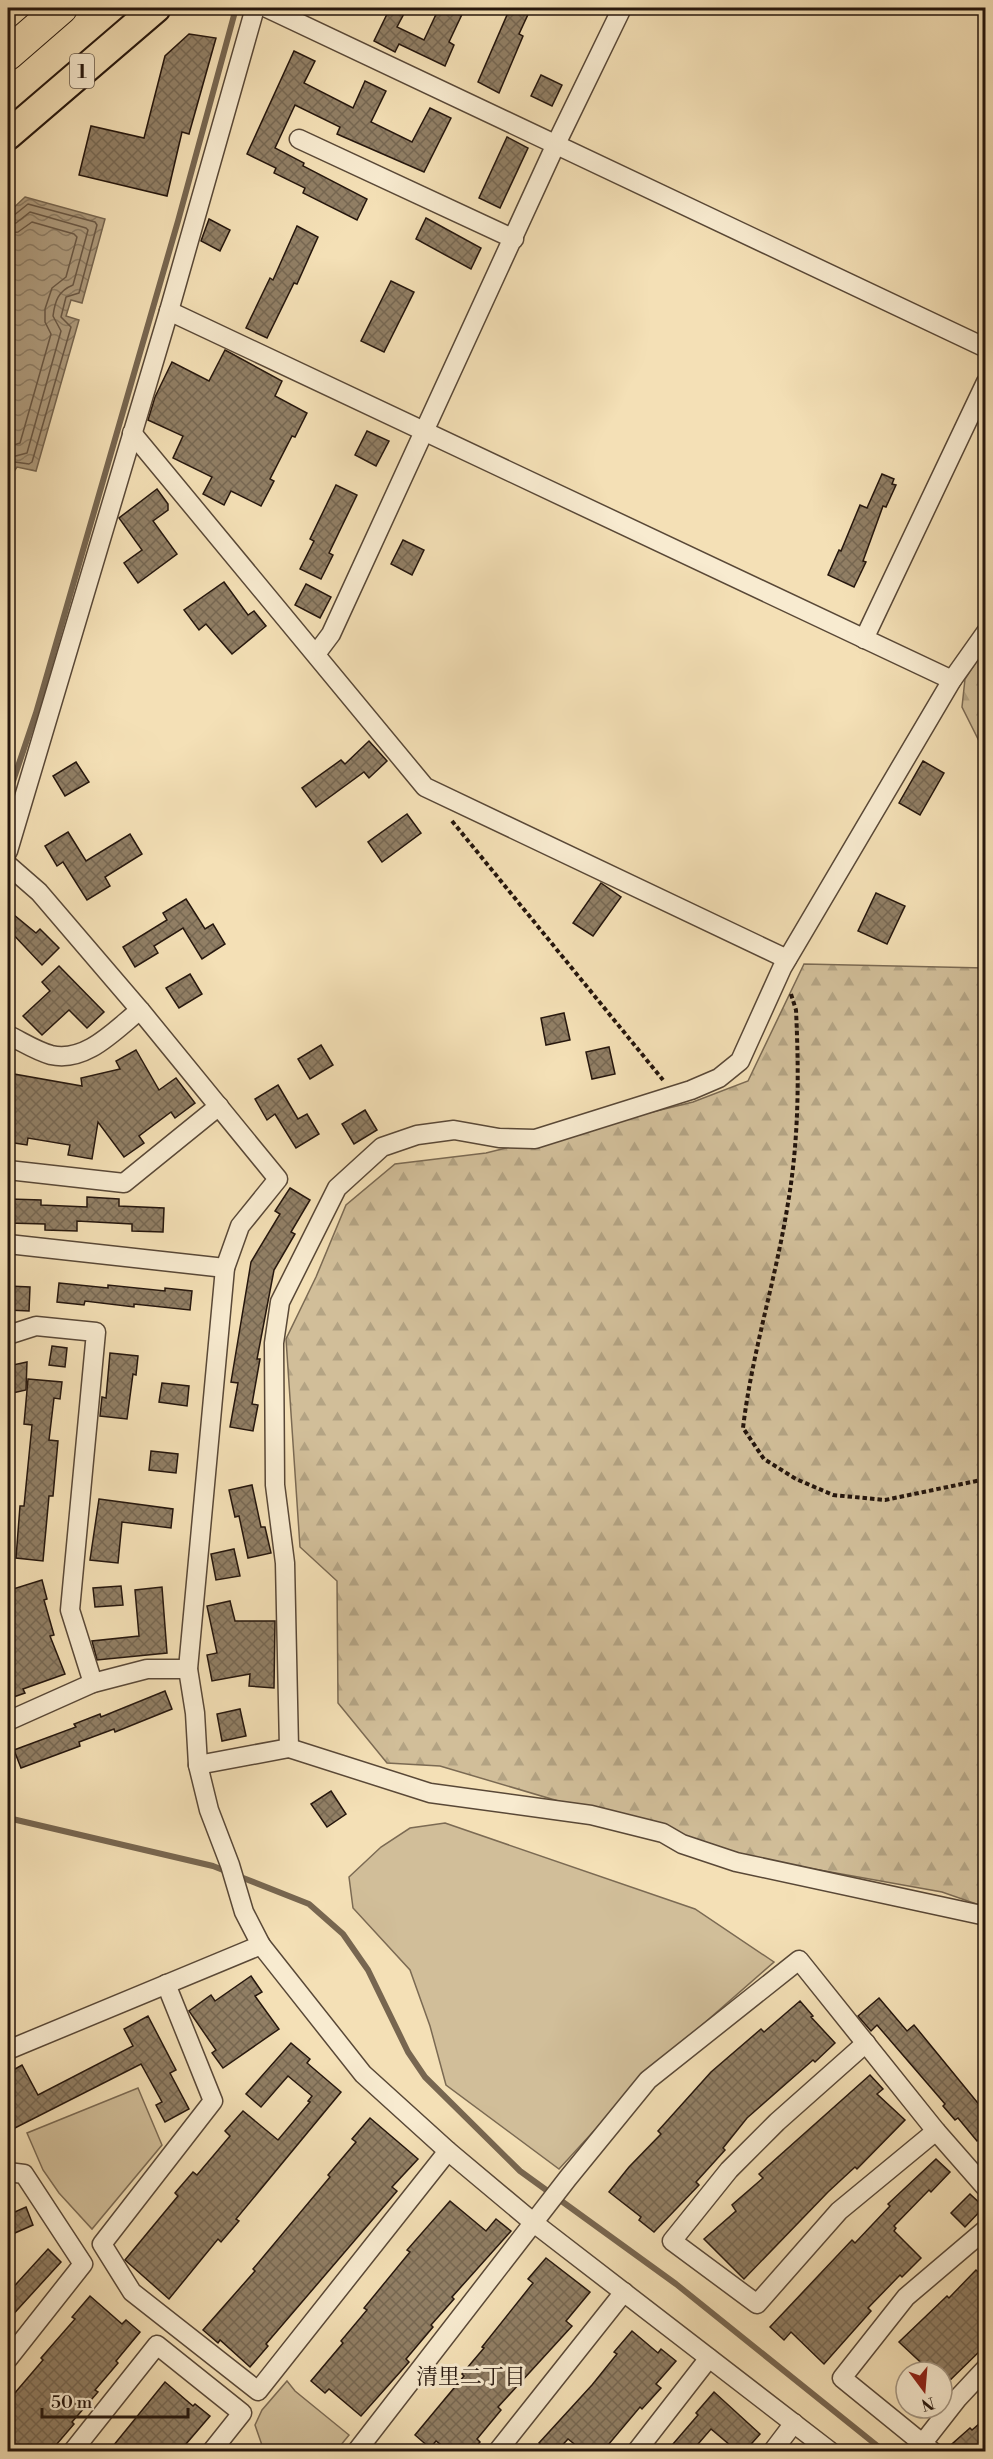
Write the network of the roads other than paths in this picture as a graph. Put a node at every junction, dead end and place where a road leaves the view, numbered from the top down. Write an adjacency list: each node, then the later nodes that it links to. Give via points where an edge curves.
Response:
1 (61, 8): 6 (highway)
2 (156, 8): 7 (highway, 1)
3 (255, 8): 11 (street)
4 (267, 8): 9 (street)
5 (622, 8): 9 (street)
6 (8, 54)
7 (8, 135)
8 (299, 139): 10 (street)
9 (556, 144): 10 (street); 12 (street)
10 (513, 238): 14 (street)
11 (169, 311): 14 (street); 15 (street)
12 (986, 348)
13 (986, 382): 17 (street)
14 (425, 432): 17 (street); 18 (street, via 331,634)
15 (132, 434): 18 (street); 20 (street)
16 (986, 632): 19 (street)
17 (864, 639): 19 (street)
18 (316, 654): 22 (street, via 424,788)
19 (952, 680): 22 (street)
20 (8, 851)
21 (8, 866): 23 (street, via 39,892)
22 (784, 964): 33 (street, via 740,1061 719,1078 535,1140 454,1130 417,1135 382,1147 337,1188 280,1302 274,1343 275,1485 285,1563)
23 (140, 1010): 24 (street, via 93,1047 68,1058 48,1054); 25 (street)
24 (8, 1035)
25 (219, 1106): 26 (street, via 124,1183); 28 (street, via 278,1179 240,1226)
26 (8, 1170)
27 (8, 1244): 28 (street)
28 (225, 1268): 30 (street)
29 (8, 1335): 31 (street, via 36,1326 96,1332 70,1610)
30 (188, 1669): 31 (street, via 147,1669); 34 (street)
31 (93, 1683): 32 (street)
32 (8, 1721)
33 (289, 1748): 34 (street); 35 (street, via 430,1793 591,1815 663,1833 682,1844 736,1862)
34 (198, 1765): 36 (street, via 243,1912)
35 (986, 1916)
36 (261, 1945): 37 (street); 41 (street, via 363,2074)
37 (166, 1984): 39 (street); 41 (street, via 213,2101 102,2244 132,2292 258,2391)
38 (866, 2043): 40 (street); 40 (street, via 729,2170 672,2241 757,2304 839,2211); 44 (street, via 799,1959 648,2080)
39 (8, 2050)
40 (936, 2131): 43 (street)
41 (448, 2151): 44 (street)
42 (8, 2172): 47 (street, via 24,2174 83,2264)
43 (986, 2188)
44 (534, 2223): 46 (street); 54 (street)
45 (986, 2229): 51 (street, via 906,2297 842,2378)
46 (624, 2292): 48 (street); 55 (street)
47 (8, 2358)
48 (709, 2358): 50 (street); 56 (street)
49 (986, 2368): 51 (street, via 958,2398)
50 (794, 2423): 57 (street); 58 (street)
51 (927, 2448)
52 (72, 2451): 53 (street, via 157,2345 242,2413)
53 (211, 2451)
54 (356, 2451)
55 (497, 2451)
56 (636, 2451)
57 (772, 2451)
58 (831, 2451)

